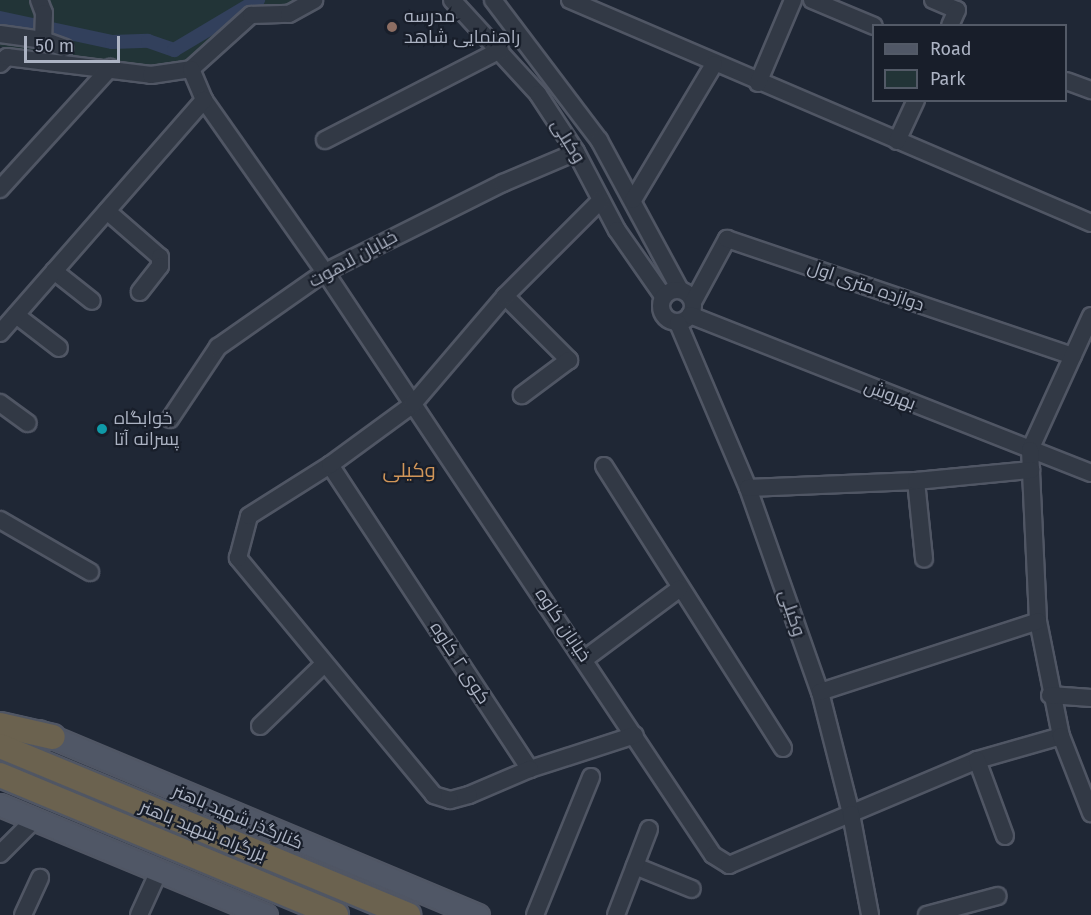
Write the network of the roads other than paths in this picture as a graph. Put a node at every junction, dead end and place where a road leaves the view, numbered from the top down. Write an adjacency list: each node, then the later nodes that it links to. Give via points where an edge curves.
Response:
1 (39, 0): 12 (street, via 44,13)
2 (314, 0): 18 (street, via 290,14 251,15)
3 (452, 0): 14 (street, وکیلی)
4 (493, 0): 28 (street, وکیلی, via 599,140)
5 (570, 0): 16 (street)
6 (793, 0): 20 (street)
7 (812, 0): 10 (street)
8 (933, 0): 9 (street, via 957,10)
9 (951, 24)
10 (872, 26)
11 (0, 34): 12 (street)
12 (43, 40): 13 (street)
13 (65, 48)
14 (500, 50): 24 (street); 26 (street, وکیلی, via 538,94)
15 (0, 64): 17 (street, via 7,57)
16 (714, 64): 20 (street); 28 (street)
17 (110, 68): 18 (street, via 151,75); 27 (street)
18 (191, 69): 22 (street, خیابان کاوه)
19 (1067, 82): 21 (street)
20 (758, 83): 25 (street)
21 (1091, 90)
22 (204, 100): 30 (street); 33 (street, خیابان کاوه)
23 (915, 102): 25 (street)
24 (325, 140)
25 (897, 141): 31 (street)
26 (576, 152): 29 (street, وکیلی); 33 (street, خیابان لاهوت, via 503,183)
27 (0, 189)
28 (633, 200): 34 (street, وکیلی)
29 (600, 201): 36 (street); 37 (street, وکیلی)
30 (107, 211): 32 (street); 35 (street, via 160,257 160,267)
31 (1091, 223)
32 (54, 271): 38 (street); 40 (street)
33 (325, 272): 47 (street, خیابان کاوه); 48 (street, خیابان لاهوت, via 218,347)
34 (680, 290): 37 (street); 39 (street, وکیلی)
35 (140, 292)
36 (505, 296): 45 (street, via 569,360); 47 (street)
37 (663, 296): 39 (street, وکیلی, via 662,314)
38 (92, 301)
39 (687, 313): 44 (street, دوازده متری اول, via 727,238); 50 (street, بهروش); 56 (street, وکیلی)
40 (16, 315): 42 (street); 43 (street)
41 (1091, 316): 44 (street)
42 (0, 333)
43 (59, 348)
44 (1073, 356): 50 (street)
45 (522, 395)
46 (0, 403): 49 (street)
47 (412, 405): 51 (street); 62 (street, خیابان کاوه)
48 (170, 419)
49 (28, 423)
50 (1030, 450): 53 (street); 54 (street, بهروش)
51 (330, 465): 63 (street, via 249,516 238,558); 76 (street, کوی ۲ کاوه)
52 (604, 466): 60 (street)
53 (1031, 470): 55 (street); 61 (street)
54 (1091, 473)
55 (916, 481): 56 (street); 58 (street)
56 (748, 488): 64 (street, وکیلی)
57 (0, 520): 59 (street)
58 (924, 560)
59 (90, 572)
60 (679, 589): 62 (street); 74 (street)
61 (1038, 621): 64 (street); 65 (street)
62 (586, 658): 70 (street, خیابان کاوه)
63 (323, 665): 69 (street); 76 (street, via 434,795 450,800)
64 (820, 692): 81 (street, وکیلی)
65 (1050, 695): 66 (street); 71 (street)
66 (1091, 698)
67 (0, 716): 72 (main road, کنارگذر شهید باهنر)
68 (0, 725): 72 (highway)
69 (260, 726)
70 (635, 735): 76 (street); 81 (street, خیابان کاوه, via 713,855 729,865)
71 (1061, 736): 75 (street); 80 (street)
72 (53, 737): 96 (main road, کنارگذر شهید باهنر)
73 (0, 746): 95 (highway, بزرگراه شهید باهنر)
74 (783, 748)
75 (977, 760): 81 (street); 84 (street)
76 (530, 770)
77 (0, 775): 94 (highway, بزرگراه شهید باهنر)
78 (591, 777): 97 (street)
79 (0, 805): 82 (main road)
80 (1091, 813)
81 (851, 814): 99 (street, وکیلی)
82 (35, 819): 85 (street); 87 (main road)
83 (649, 829): 86 (street)
84 (1005, 836)
85 (0, 852)
86 (635, 866): 89 (street); 98 (street)
87 (159, 872): 92 (street); 93 (main road)
88 (40, 878): 91 (street)
89 (692, 889)
90 (998, 896): 100 (street)
91 (23, 915)
92 (139, 915)
93 (266, 915)
94 (336, 915)
95 (408, 915)
96 (477, 915)
97 (535, 915)
98 (616, 915)
99 (870, 915)
100 (927, 915)

